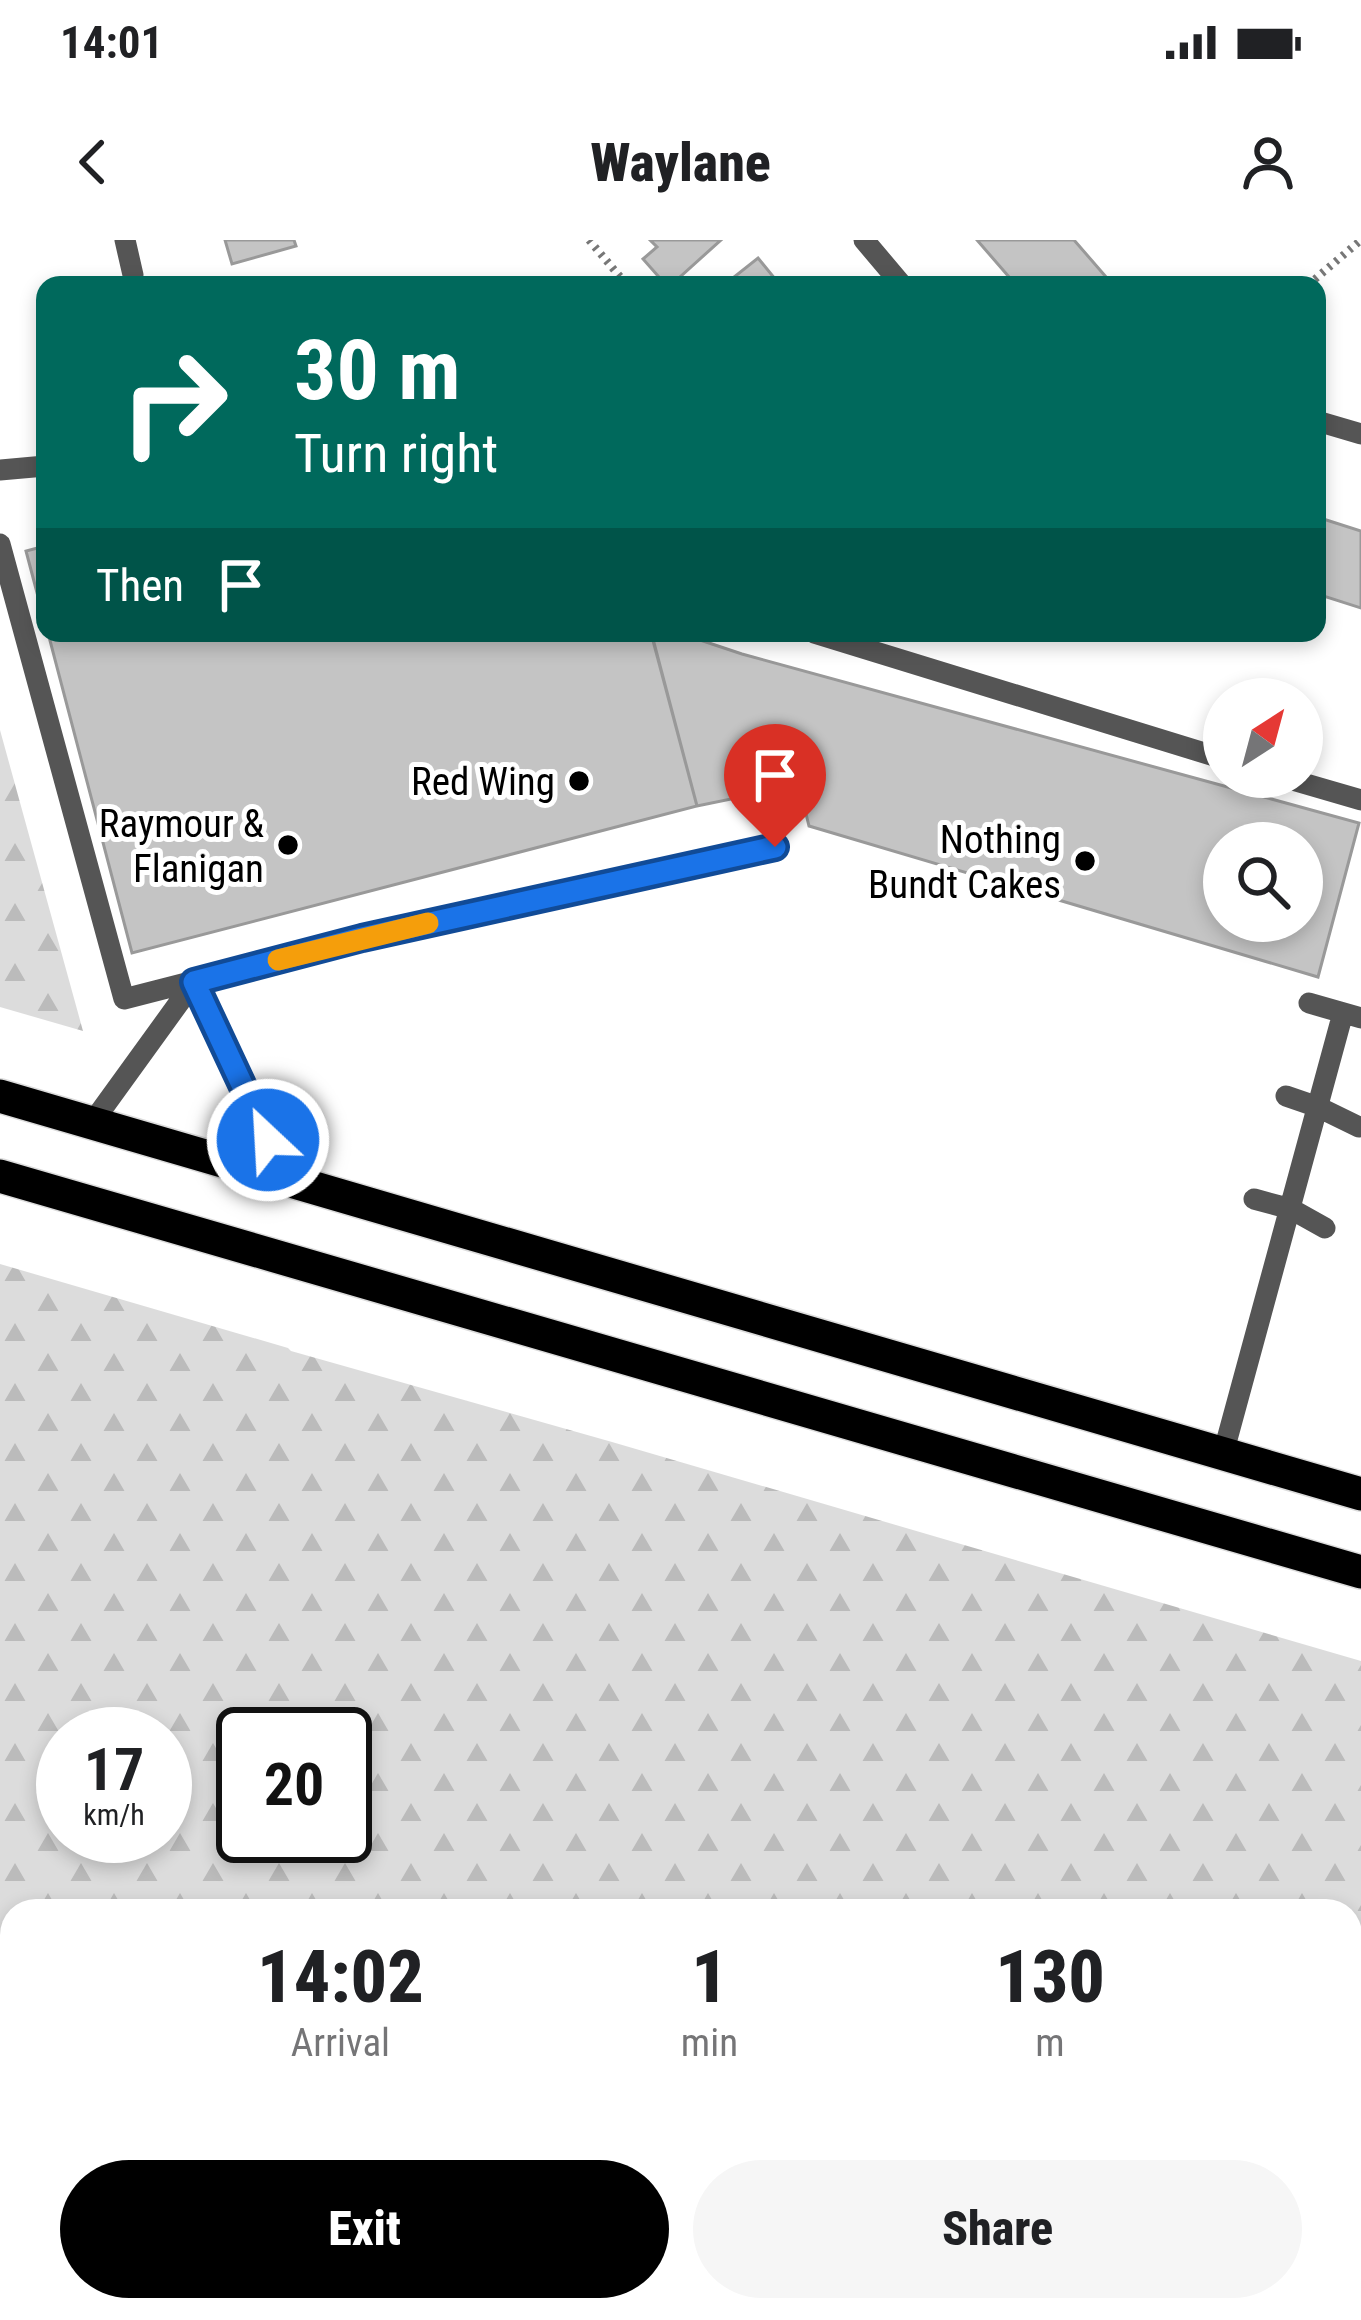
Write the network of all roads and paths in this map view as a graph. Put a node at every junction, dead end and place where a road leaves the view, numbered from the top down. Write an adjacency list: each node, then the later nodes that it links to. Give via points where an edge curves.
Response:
1 (125, 240): 5 (lane)
2 (590, 240): 6 (path)
3 (863, 240): 7 (lane)
4 (1361, 240): 8 (path)
5 (133, 275)
6 (620, 276)
7 (894, 276)
8 (1319, 276)
9 (1326, 424): 10 (lane)
10 (1361, 434)
11 (36, 467): 12 (lane)
12 (0, 470)
13 (0, 544): 19 (lane, via 124,999)
14 (843, 642): 15 (lane)
15 (1203, 753)
16 (1323, 789): 17 (lane)
17 (1361, 800)
18 (775, 847): 19 (lane)
19 (194, 982): 25 (lane); 28 (lane)
20 (1309, 1004): 21 (lane)
21 (1352, 1016): 24 (lane)
22 (0, 1096): 25 (highway)
23 (1286, 1096): 24 (lane)
24 (1318, 1107): 26 (lane); 30 (lane)
25 (92, 1123): 28 (highway)
26 (1359, 1127)
27 (0, 1176): 34 (highway)
28 (286, 1179): 32 (highway)
29 (1254, 1199): 30 (lane)
30 (1291, 1210): 31 (lane); 32 (lane)
31 (1325, 1228)
32 (1223, 1454): 33 (highway)
33 (1361, 1494)
34 (1361, 1572)

